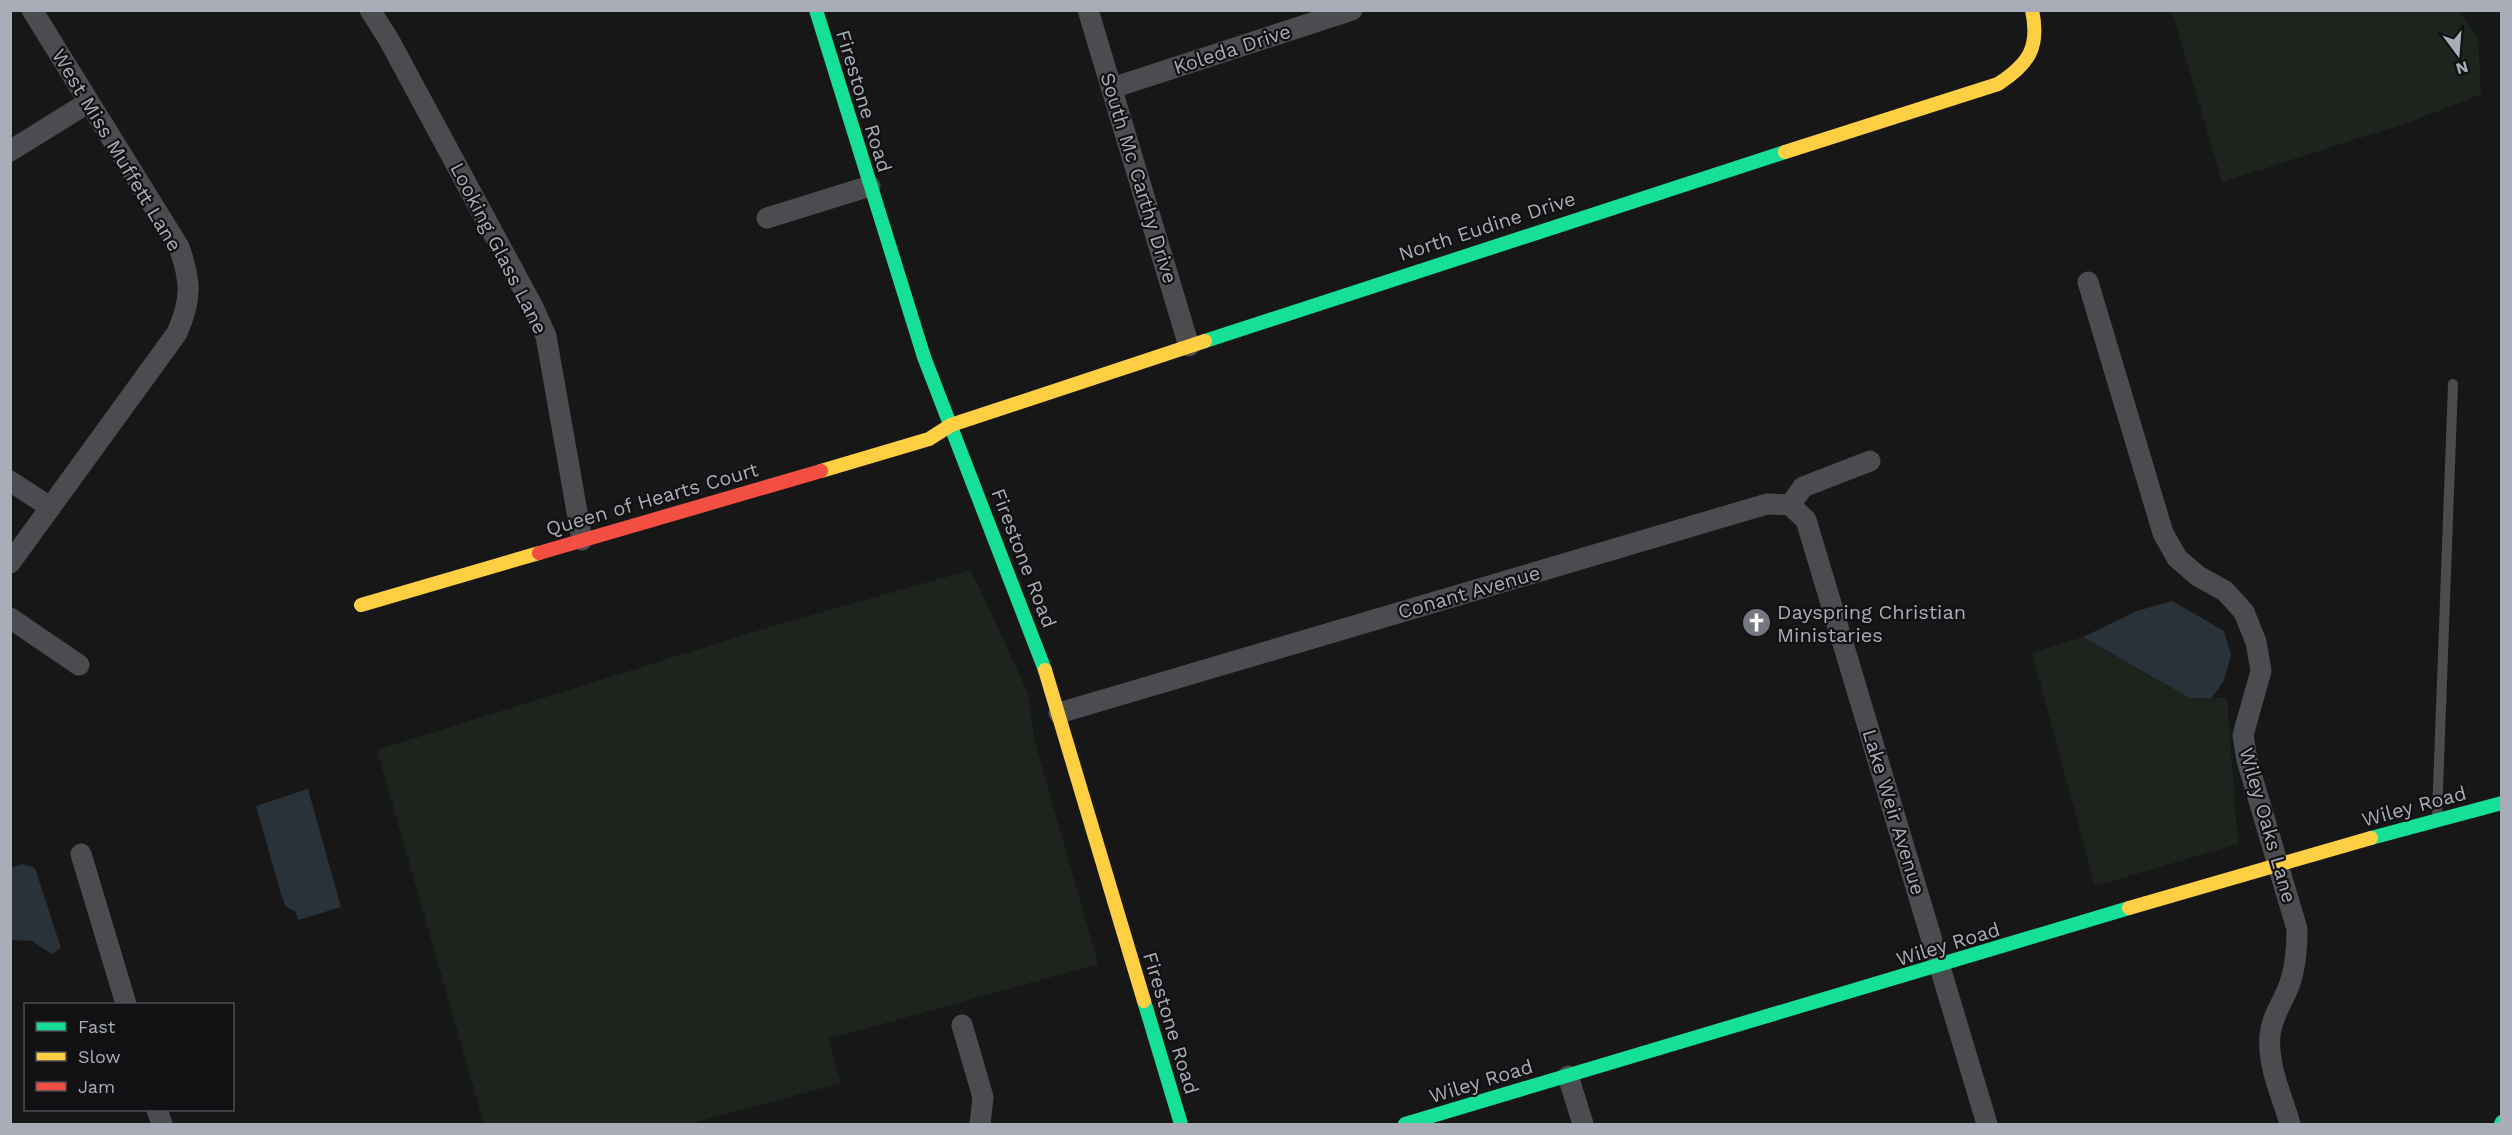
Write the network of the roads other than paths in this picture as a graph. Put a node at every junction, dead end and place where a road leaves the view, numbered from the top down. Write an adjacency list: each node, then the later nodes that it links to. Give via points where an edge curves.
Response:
1 (32, 10): 8 (street, West Miss Muffett Lane)
2 (370, 10): 20 (street, Looking Glass Lane, via 546,336)
3 (816, 10): 10 (street, Firestone Road)
4 (1088, 10): 7 (street, South Mc Carthy Drive)
5 (1352, 10): 7 (street, Koleda Drive)
6 (2032, 10): 13 (street, North Eudine Drive, via 2036,39 2030,57 2017,72 1998,84)
7 (1112, 88): 13 (street, South Mc Carthy Drive)
8 (89, 102): 9 (street); 19 (street, West Miss Muffett Lane, via 179,247 190,293 177,333)
9 (10, 151)
10 (870, 186): 11 (street); 15 (street, Firestone Road, via 924,357)
11 (767, 218)
12 (2088, 282): 29 (street, Wiley Oaks Lane, via 2163,533 2177,558 2224,591 2244,612 2256,642 2261,671 2243,735)
13 (1189, 346): 15 (street, North Eudine Drive)
14 (2453, 384): 27 (lane)
15 (951, 426): 20 (street, Queen of Hearts Court, via 929,439); 25 (street, Firestone Road)
16 (1870, 461): 18 (street, via 1803,487)
17 (10, 481): 19 (street)
18 (1790, 505): 25 (street, Conant Avenue, via 1767,504); 30 (street, Lake Weir Avenue, via 1806,520)
19 (50, 507): 21 (street, West Miss Muffett Lane)
20 (582, 540): 22 (street, Queen of Hearts Court)
21 (10, 562)
22 (361, 605)
23 (10, 618): 24 (street)
24 (79, 665)
25 (1059, 713): 35 (street, Firestone Road)
26 (2502, 803): 27 (street, Wiley Road)
27 (2436, 819): 29 (street, Wiley Road)
28 (81, 854): 31 (street)
29 (2278, 864): 30 (street, Wiley Road); 39 (street, Wiley Oaks Lane, via 2297,929 2298,954 2270,1034 2271,1060)
30 (1941, 966): 33 (street, Wiley Road); 38 (street, Lake Weir Avenue)
31 (125, 1003)
32 (962, 1025): 34 (street, via 983,1096)
33 (1568, 1076): 36 (street, Wiley Road); 37 (street)
34 (980, 1125)
35 (1181, 1125)
36 (1406, 1125)
37 (1583, 1125)
38 (1987, 1125)
39 (2290, 1125)

